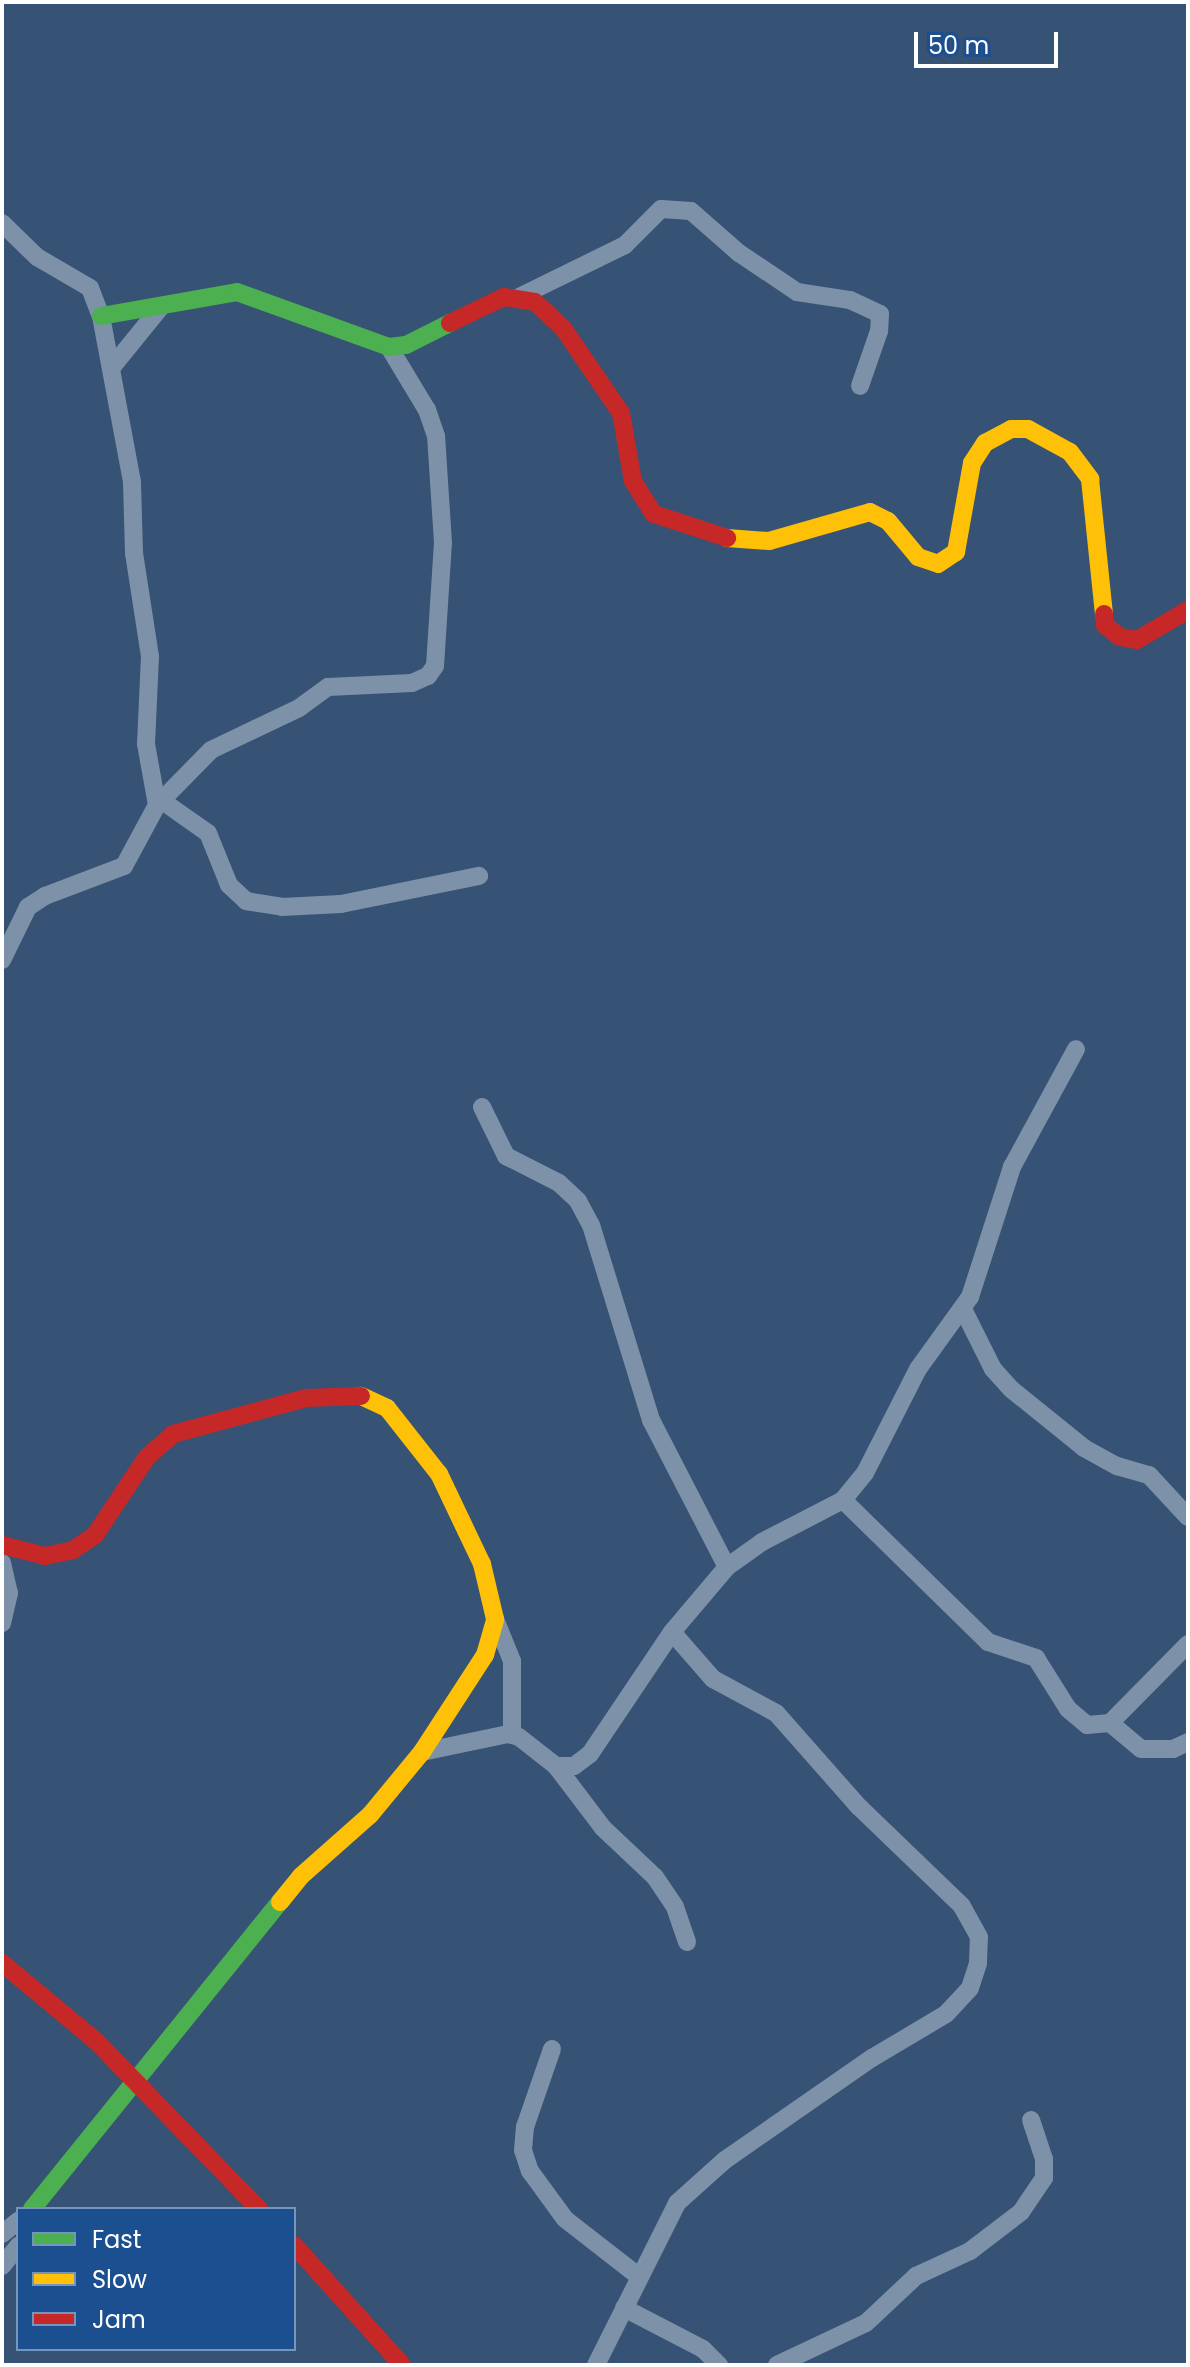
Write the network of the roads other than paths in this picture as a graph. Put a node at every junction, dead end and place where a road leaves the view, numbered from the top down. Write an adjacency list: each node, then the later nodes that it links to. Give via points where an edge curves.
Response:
1 (2, 223): 4 (street, via 37,257 90,288)
2 (519, 297): 5 (street, via 504,297 406,345); 7 (street, via 625,245 661,209 691,211 739,253 797,292 850,300 880,314); 8 (street, via 535,302 557,321 621,413 633,481 654,514 754,543 870,512 888,521 918,557 938,564 956,552 972,463 985,443 1011,429 1028,429 1070,452 1090,479 1105,625 1120,637 1137,640)
3 (160, 308): 4 (street); 5 (street, via 237,292); 6 (street)
4 (101, 316): 6 (street)
5 (389, 347): 9 (street, via 427,410 436,436 443,543 435,666 412,683 328,687 299,708 211,750)
6 (112, 367): 9 (street, via 132,482 134,553 147,621 146,744)
7 (860, 386)
8 (1188, 610)
9 (159, 802): 10 (street, via 208,833 229,885 246,901 282,907 341,904); 11 (street, via 124,866 28,907)
10 (479, 876)
11 (2, 960)
12 (1076, 1049): 14 (street, via 1012,1167)
13 (482, 1107): 19 (street, via 506,1156 559,1183 578,1201 591,1225 651,1420)
14 (963, 1309): 15 (street, via 918,1369 865,1473); 16 (street, via 993,1369 1011,1389 1084,1448 1149,1475)
15 (843, 1500): 19 (street, via 762,1542); 24 (street, via 988,1642 1036,1658 1068,1709 1087,1725)
16 (1188, 1517)
17 (2, 1545): 20 (street, via 45,1556 73,1550 95,1535 147,1457 173,1434 306,1398 366,1396 387,1408 439,1474 482,1564)
18 (2, 1563): 21 (street, via 9,1593)
19 (727, 1567): 22 (street)
20 (495, 1619): 25 (street, via 512,1661); 27 (street, via 485,1655)
21 (2, 1623)
22 (672, 1632): 28 (street, via 590,1754 574,1766); 39 (street, via 713,1679 776,1713 859,1807 962,1906 979,1937 978,1963 970,1988 946,2014 872,2058 725,2160 677,2203)
23 (1188, 1644): 24 (street)
24 (1110, 1723): 26 (street, via 1141,1749 1165,1750)
25 (512, 1735): 27 (street); 28 (street)
26 (1188, 1742)
27 (422, 1752): 32 (street, via 370,1815 301,1876 154,2055)
28 (556, 1766): 29 (street, via 585,1807 655,1877 675,1907)
29 (687, 1942)
30 (2, 1963): 32 (street, via 74,2020)
31 (552, 2049): 39 (street, via 525,2127 523,2150 530,2171 574,2228)
32 (138, 2084): 34 (street); 35 (street)
33 (1031, 2120): 44 (street, via 1044,2159 1044,2178 1021,2212 970,2251 916,2276 866,2323 811,2344)
34 (36, 2207)
35 (257, 2207)
36 (296, 2247): 41 (street)
37 (16, 2248): 38 (street)
38 (2, 2266)
39 (637, 2275): 40 (street)
40 (624, 2308): 42 (street); 43 (street, via 703,2349)
41 (402, 2365)
42 (596, 2365)
43 (719, 2365)
44 (777, 2365)

